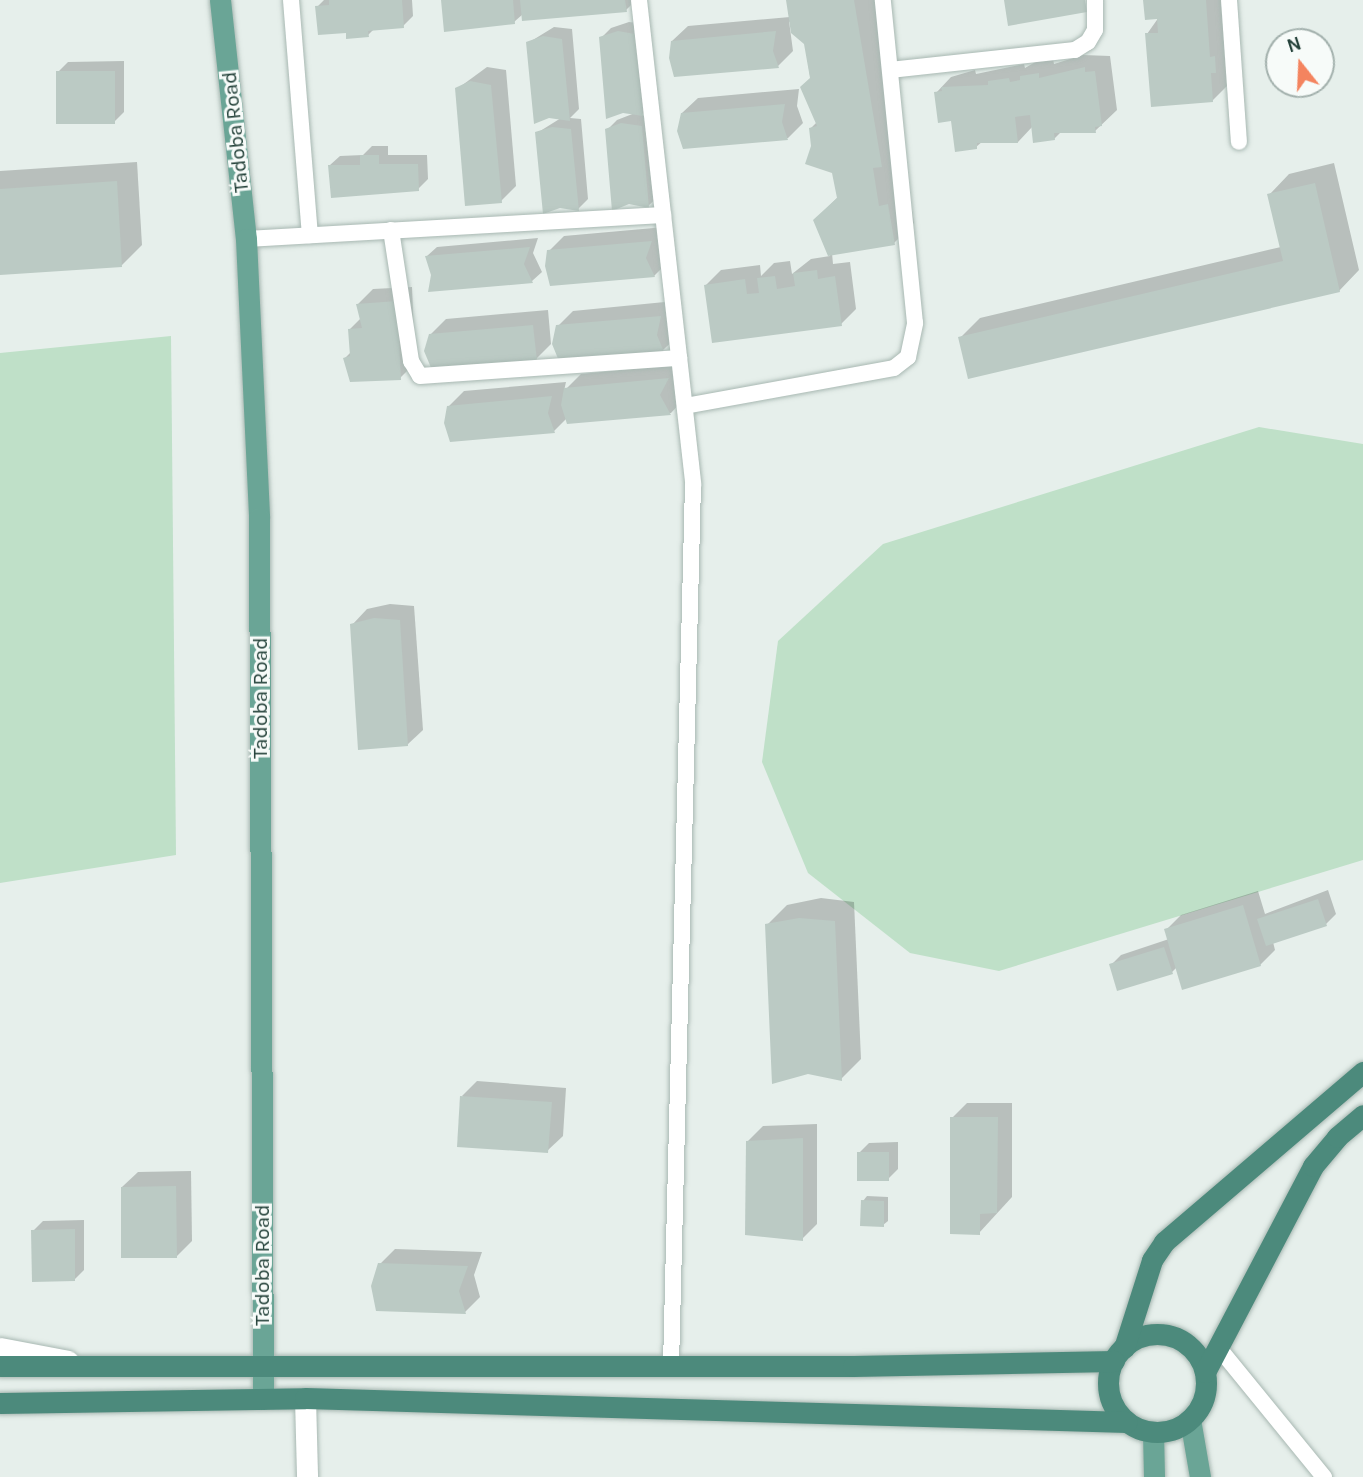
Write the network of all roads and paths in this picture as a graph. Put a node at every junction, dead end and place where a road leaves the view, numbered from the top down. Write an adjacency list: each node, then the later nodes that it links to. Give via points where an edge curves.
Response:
1 (220, 0): 12 (main road, Tadoba Road)
2 (291, 0): 11 (lane)
3 (639, 0): 9 (lane)
4 (883, 0): 7 (lane)
5 (1095, 0): 7 (lane, via 1095,30 1088,42 1075,50)
6 (1229, 0): 8 (lane)
7 (890, 69): 14 (lane, via 915,323 908,356 894,368)
8 (1239, 142)
9 (663, 215): 10 (lane); 13 (lane)
10 (391, 230): 11 (lane); 13 (lane, via 411,361 421,376)
11 (310, 235): 12 (lane)
12 (246, 239): 20 (main road, Tadoba Road, via 259,518)
13 (679, 358): 14 (lane)
14 (685, 406): 21 (lane, via 693,484)
15 (1363, 1072): 19 (highway, via 1164,1242 1152,1260)
16 (1363, 1115): 17 (highway, via 1313,1166)
17 (1218, 1347): 24 (highway); 34 (lane)
18 (0, 1348): 23 (street)
19 (1119, 1354): 21 (highway); 24 (highway, via 1148,1335 1165,1334 1194,1350); 29 (highway, via 1108,1380 1110,1396)
20 (262, 1364): 21 (highway); 23 (highway); 26 (main road, Tadoba Road)
21 (671, 1365)
22 (0, 1366): 23 (highway)
23 (98, 1366)
24 (1205, 1372): 28 (highway, via 1205,1396)
25 (305, 1398): 26 (highway); 29 (highway); 31 (street)
26 (264, 1399): 27 (highway)
27 (0, 1403)
28 (1190, 1419): 30 (highway, via 1172,1430); 33 (main road)
29 (1127, 1422): 30 (highway)
30 (1153, 1432): 32 (main road)
31 (307, 1477)
32 (1154, 1477)
33 (1200, 1477)
34 (1324, 1477)

